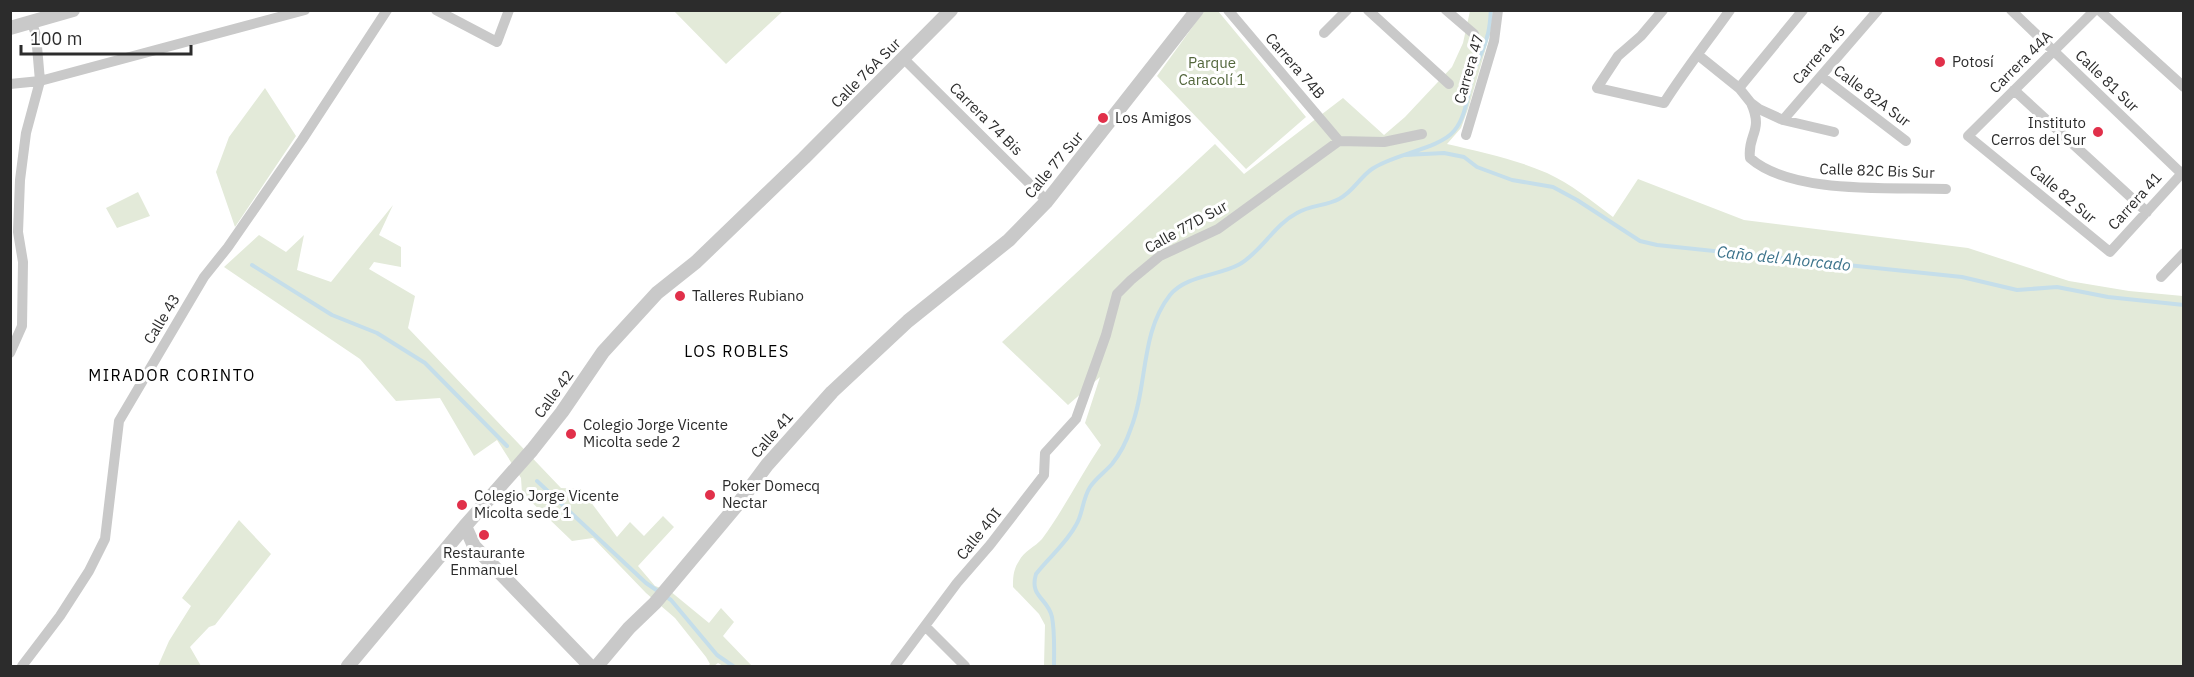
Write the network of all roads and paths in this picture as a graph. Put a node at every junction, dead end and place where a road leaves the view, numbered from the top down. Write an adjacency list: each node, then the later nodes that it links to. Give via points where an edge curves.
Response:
1 (73, 10): 19 (street)
2 (305, 10): 27 (street)
3 (387, 10): 54 (street, Calle 43, via 302,140 204,277 119,421 105,539 60,616)
4 (436, 10): 5 (street, via 497,42)
5 (509, 10)
6 (951, 10): 25 (street, Calle 76A Sur)
7 (1197, 10): 44 (street, Calle 77 Sur)
8 (1228, 10): 39 (street, Carrera 74B)
9 (1347, 10): 21 (street)
10 (1368, 10): 29 (street)
11 (1446, 10): 22 (street)
12 (1498, 10): 37 (street, Carrera 47, via 1494,41)
13 (1730, 10): 24 (street)
14 (1803, 10): 31 (street)
15 (1878, 10): 26 (street, Carrera 45)
16 (2011, 10): 23 (street, Calle 81 Sur)
17 (2093, 11): 23 (street, Carrera 44A); 30 (street)
18 (1658, 13): 24 (street, via 1641,36 1618,56 1598,88 1664,103 1685,68)
19 (32, 23): 20 (street); 27 (street)
20 (10, 28)
21 (1324, 33)
22 (1474, 34)
23 (2054, 51): 32 (street, Carrera 44A); 42 (street, Calle 81 Sur)
24 (1698, 55): 31 (street)
25 (903, 58): 41 (street, Calle 76A Sur); 44 (street, Carrera 74 Bis)
26 (1821, 76): 34 (street, Carrera 45); 40 (street, Calle 82A Sur)
27 (40, 81): 28 (street); 50 (street, via 26,133 20,180 22,326)
28 (10, 84)
29 (1449, 84)
30 (2184, 87)
31 (1739, 88): 33 (street)
32 (2014, 90): 38 (street, Carrera 44A); 45 (street)
33 (1751, 103): 34 (street); 43 (street, Calle 82C Bis Sur, via 1757,122 1750,158 1758,165 1823,186)
34 (1783, 120): 35 (street)
35 (1834, 132)
36 (1422, 134): 39 (street, via 1384,142)
37 (1466, 135)
38 (1968, 136): 46 (street, Calle 82 Sur)
39 (1339, 141): 51 (street, Calle 77D Sur, via 1218,229 1160,256 1117,294)
40 (1906, 141)
41 (804, 158): 52 (street, Calle 42, via 657,294 603,352 532,450)
42 (2182, 172): 45 (street, Carrera 41)
43 (1946, 189)
44 (1047, 201): 49 (street, Calle 77 Sur, via 1009,240)
45 (2146, 212): 46 (street, Carrera 41)
46 (2110, 252)
47 (2184, 253): 48 (street)
48 (2161, 277)
49 (942, 296): 57 (street, Calle 41, via 908,321 832,392 655,603)
50 (10, 353)
51 (1076, 419): 53 (street, Calle 40I, via 1045,453 1044,475)
52 (465, 526): 55 (street, Calle 42); 56 (street, via 474,546)
53 (926, 627): 58 (street, Calle 40I); 59 (street)
54 (22, 666)
55 (348, 666)
56 (590, 666)
57 (597, 666)
58 (895, 666)
59 (965, 666)

